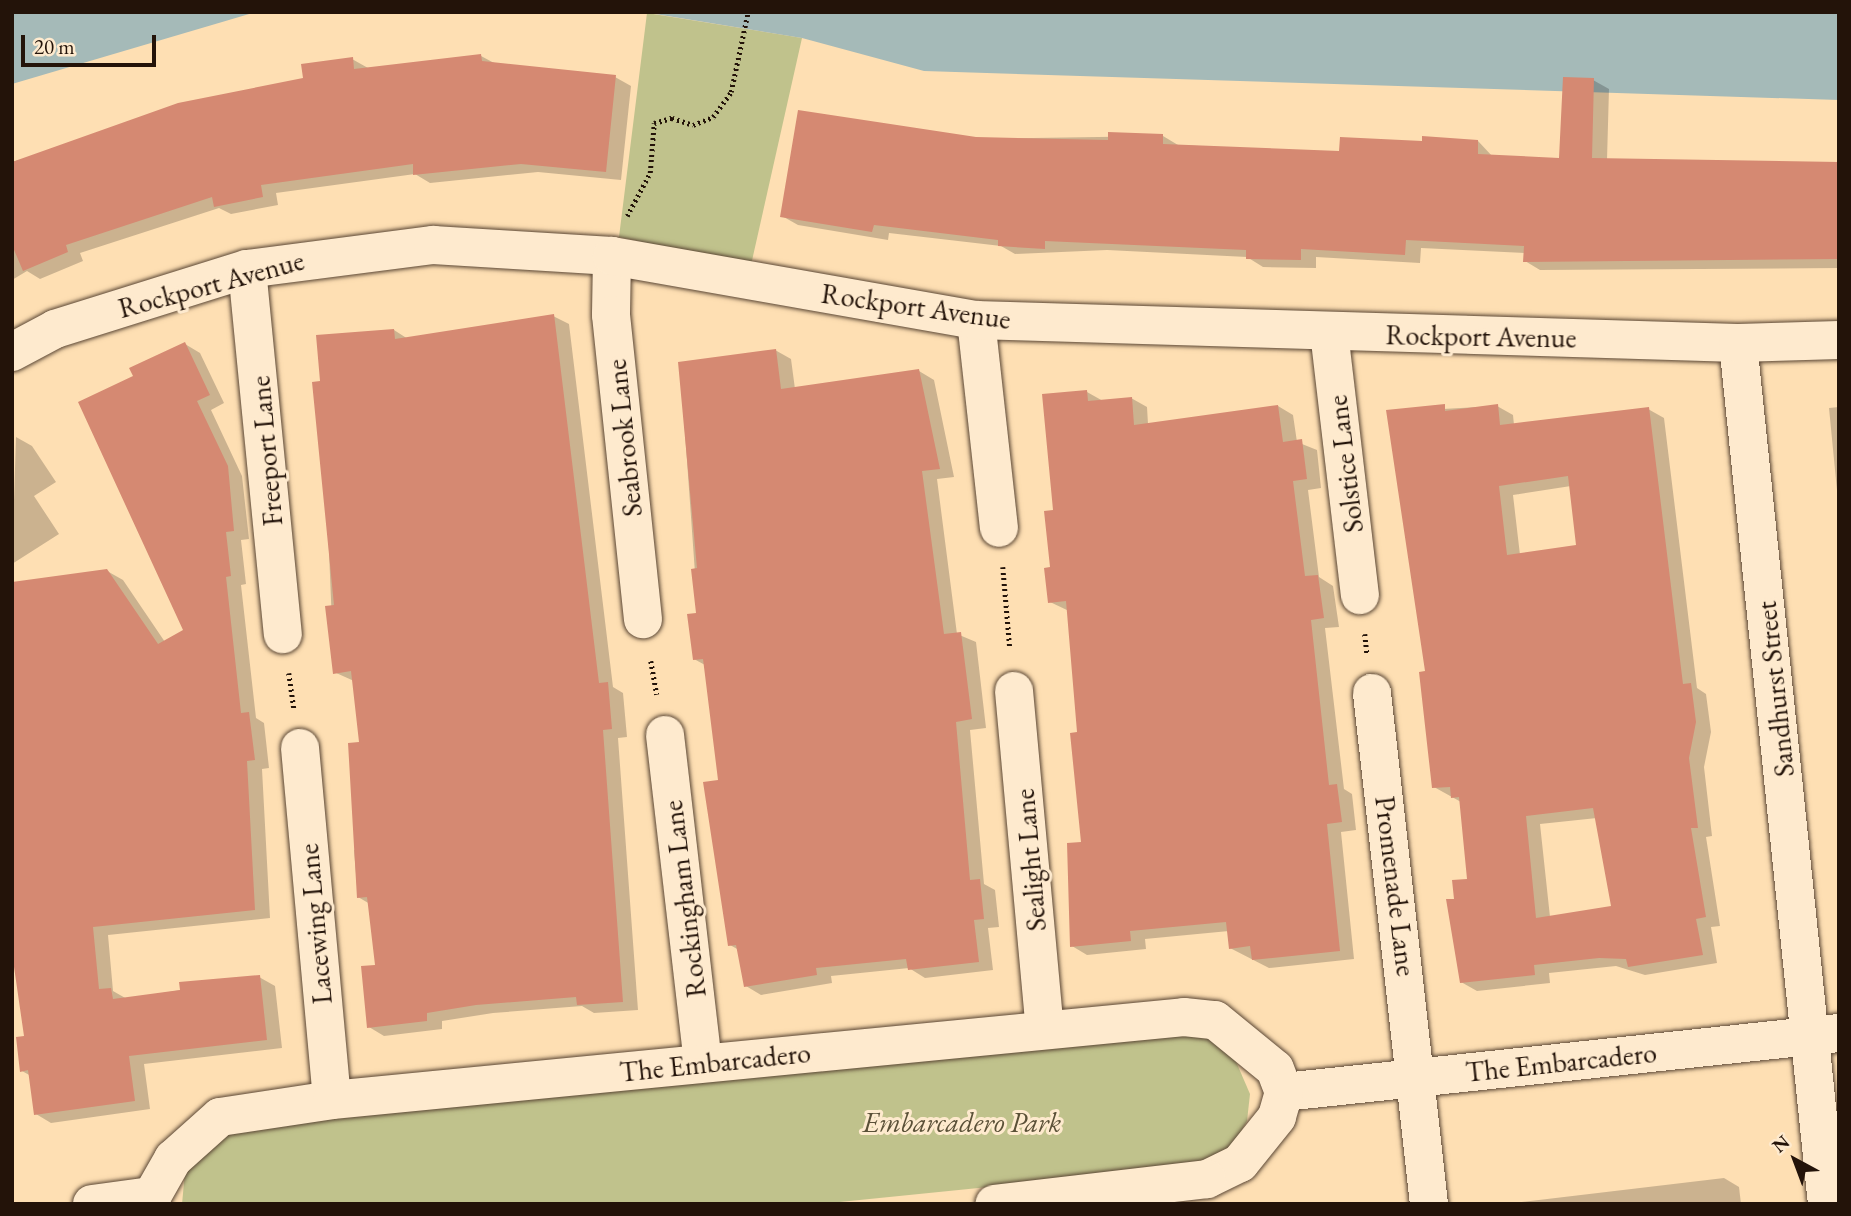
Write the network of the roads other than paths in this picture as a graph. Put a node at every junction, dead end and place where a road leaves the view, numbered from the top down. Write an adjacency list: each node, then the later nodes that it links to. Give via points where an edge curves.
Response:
1 (612, 256): 2 (street, Rockport Avenue, via 433,245); 3 (street, Rockport Avenue); 10 (street, Seabrook Lane, via 611,315)
2 (247, 269): 7 (street, Rockport Avenue, via 55,329); 11 (street, Freeport Lane)
3 (976, 320): 4 (street, Rockport Avenue); 8 (street)
4 (1329, 332): 6 (street, Rockport Avenue); 9 (street, Solstice Lane)
5 (1839, 340): 6 (street, Rockport Avenue)
6 (1738, 343): 17 (street, Sandhurst Street)
7 (12, 352)
8 (999, 528)
9 (1360, 595)
10 (643, 619)
11 (283, 634)
12 (1014, 691): 16 (street, Sealight Lane)
13 (1372, 693): 19 (street, Promenade Lane)
14 (665, 735): 18 (street, Rockingham Lane)
15 (300, 748): 21 (street, Lacewing Lane)
16 (1045, 1030): 18 (street, The Embarcadero); 20 (street, The Embarcadero, via 1184,1017 1215,1020 1275,1069)
17 (1824, 1034): 19 (street, The Embarcadero); 27 (street, Sandhurst Street)
18 (703, 1063): 21 (street, The Embarcadero)
19 (1420, 1078): 20 (street, The Embarcadero); 26 (street, Promenade Lane)
20 (1284, 1093): 23 (street, via 1260,1141 1240,1163 1207,1179)
21 (332, 1100): 22 (street, The Embarcadero, via 219,1118 173,1158)
22 (154, 1200): 24 (street, The Embarcadero)
23 (1062, 1200): 25 (street)
24 (92, 1204)
25 (994, 1204)
26 (1430, 1204)
27 (1827, 1204)

